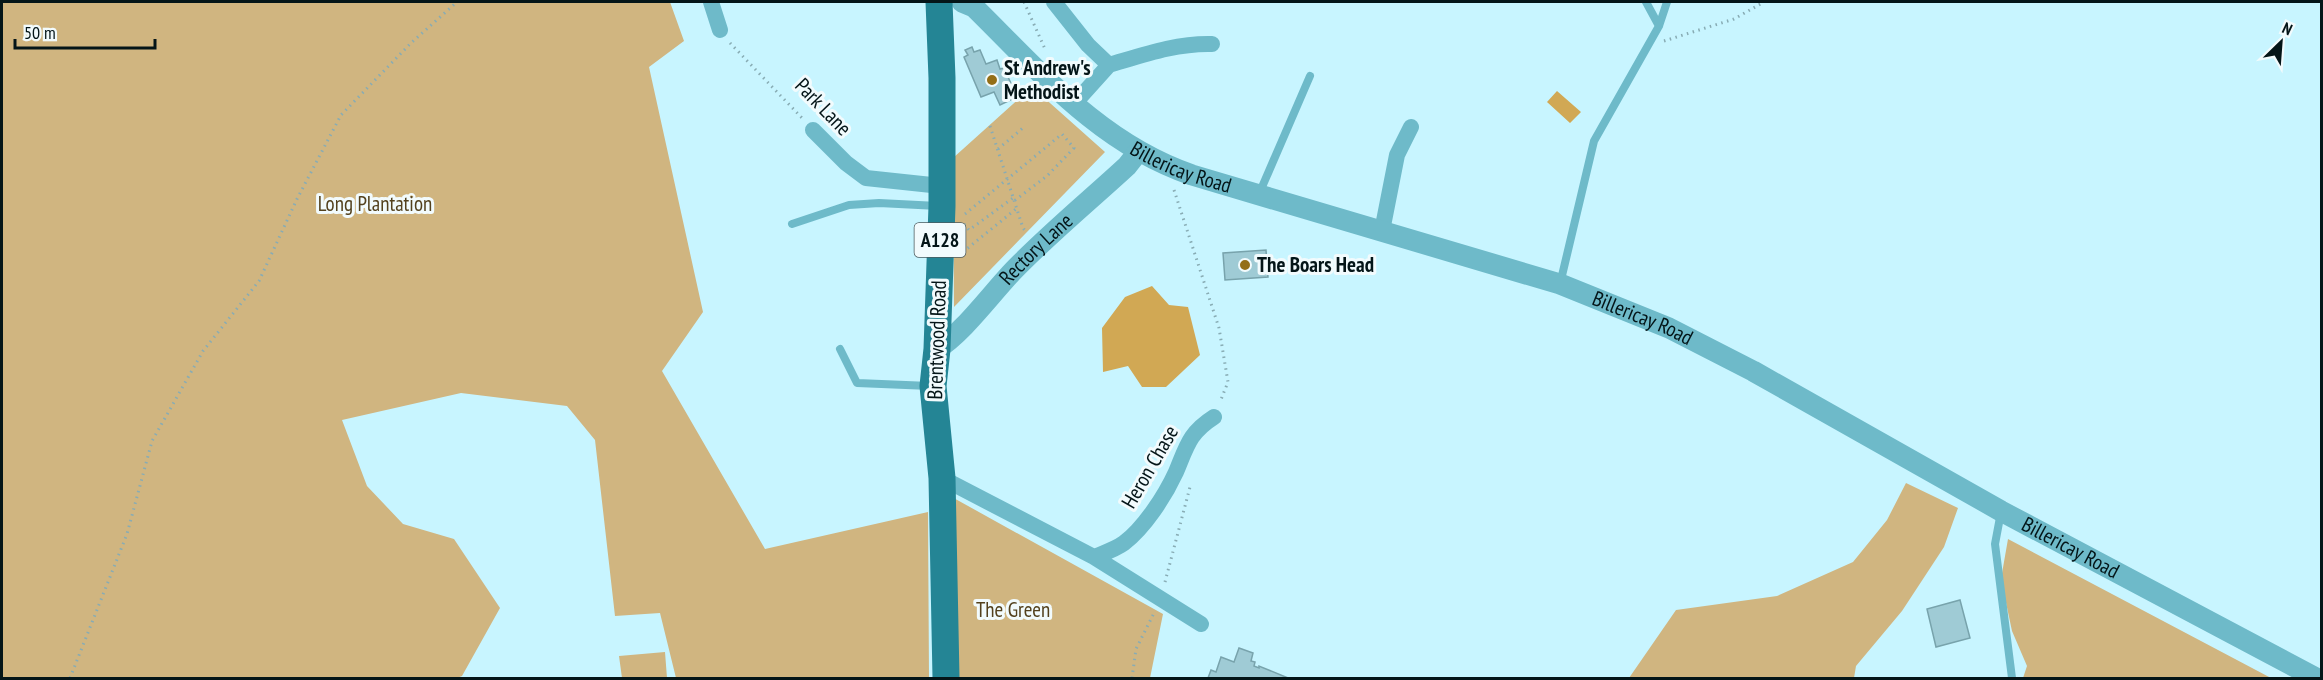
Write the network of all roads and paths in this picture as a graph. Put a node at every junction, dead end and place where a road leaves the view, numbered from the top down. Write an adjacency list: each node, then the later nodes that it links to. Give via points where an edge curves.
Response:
1 (457, 2): 42 (path, via 341,115 259,281 203,351 152,441 127,534)
2 (711, 2): 11 (street)
3 (939, 2): 26 (main road, Brentwood Road / A128)
4 (962, 2): 17 (street, Billericay Road, via 975,7)
5 (1024, 2): 14 (path)
6 (1054, 2): 15 (street)
7 (1646, 2): 10 (lane)
8 (1667, 2): 10 (lane)
9 (1764, 2): 13 (path, via 1734,19)
10 (1659, 26): 13 (lane)
11 (720, 30): 21 (path, Park Lane)
12 (1212, 44): 15 (street, via 1161,50)
13 (1648, 45): 33 (lane, via 1594,141)
14 (1047, 53)
15 (1109, 65): 17 (street)
16 (1310, 76): 25 (lane)
17 (1073, 105): 23 (street, Billericay Road)
18 (990, 126): 22 (path)
19 (1024, 127): 22 (path)
20 (1411, 127): 30 (street, via 1397,155)
21 (813, 130): 26 (street, Park Lane, via 866,178)
22 (998, 150): 24 (path)
23 (1138, 152): 25 (street, Billericay Road, via 1167,166); 31 (street, Rectory Lane)
24 (1007, 180): 27 (path); 27 (path, via 958,219 969,230); 27 (path, via 1062,134 1074,148 1047,176)
25 (1259, 194): 30 (street, Billericay Road)
26 (941, 196): 29 (lane, via 849,205); 35 (main road, Brentwood Road / A128)
27 (1013, 199): 28 (path)
28 (1016, 209): 31 (path, via 1023,228); 32 (path)
29 (792, 224)
30 (1382, 231): 33 (street, Billericay Road)
31 (1039, 245): 35 (street, Rectory Lane, via 950,341)
32 (963, 252)
33 (1560, 284): 39 (street, Billericay Road, via 1669,328 1753,371)
34 (840, 350): 36 (lane, via 857,383)
35 (937, 350): 36 (main road, Brentwood Road / A128)
36 (933, 386): 38 (main road, Brentwood Road / A128)
37 (1214, 417): 40 (street, Heron Chase, via 1192,435 1175,474 1144,524 1123,544)
38 (942, 478): 40 (street); 43 (main road, Brentwood Road / A128)
39 (2001, 511): 44 (lane, via 1995,544); 45 (street, Billericay Road)
40 (1094, 557): 41 (street)
41 (1201, 624)
42 (70, 678)
43 (946, 678)
44 (2012, 678)
45 (2316, 678)

